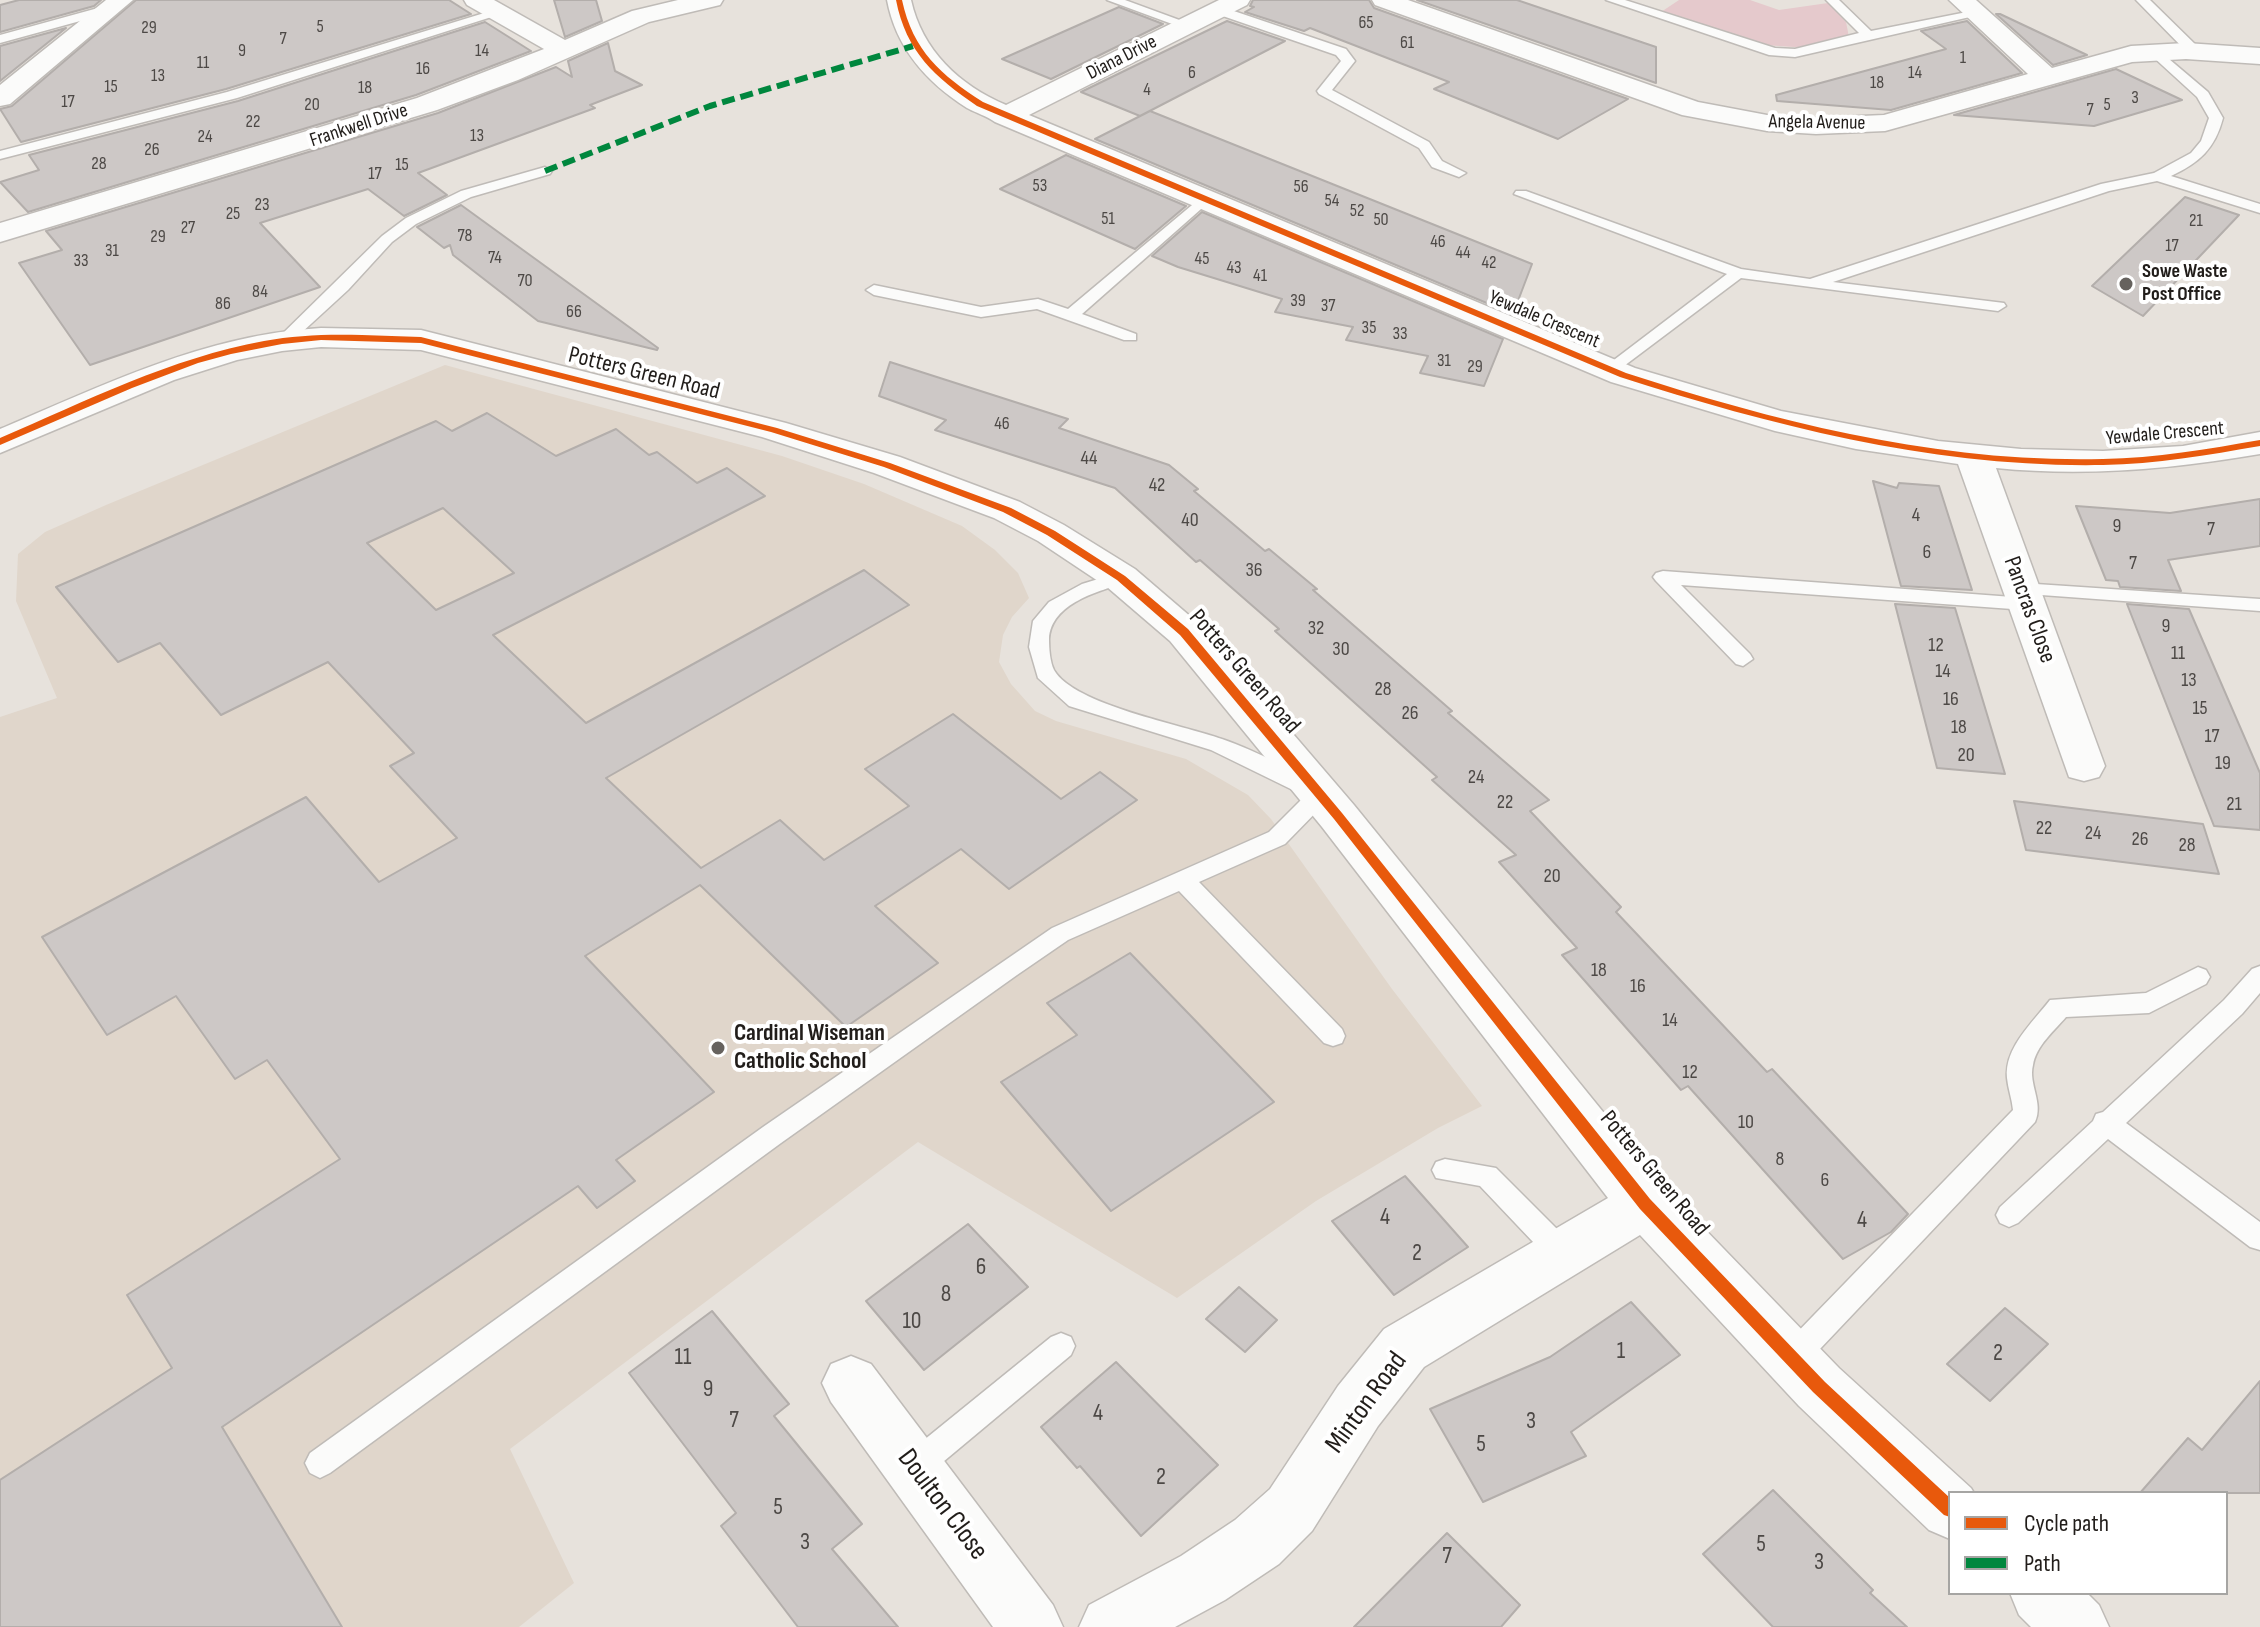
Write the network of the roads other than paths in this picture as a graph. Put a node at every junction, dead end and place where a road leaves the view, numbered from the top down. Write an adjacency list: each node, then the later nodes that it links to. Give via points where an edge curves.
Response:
1 (711, 0): 15 (street, Frankwell Drive, via 641,16)
2 (899, 0): 21 (street, Yewdale Crescent, via 901,22 930,66)
3 (1113, 0): 12 (lane)
4 (1384, 0): 19 (street, Angela Avenue, via 1692,109 1767,123 1885,123)
5 (1612, 0): 13 (lane, via 1774,52 1795,53)
6 (1832, 0): 13 (lane)
7 (2142, 0): 16 (lane)
8 (115, 4): 14 (lane); 20 (street)
9 (1228, 5): 12 (street, Diana Drive); 24 (lane, via 1341,52 1348,61 1324,91 1424,145 1437,164)
10 (487, 7): 15 (street); 22 (lane, via 232,95)
11 (1969, 7): 13 (lane); 19 (street)
12 (1187, 25): 21 (street, Diana Drive)
13 (1868, 35)
14 (0, 39)
15 (564, 50): 29 (street, Frankwell Drive, via 414,108)
16 (2194, 51): 17 (street, Angela Avenue); 18 (street, Angela Avenue)
17 (2156, 52): 19 (street, Angela Avenue); 25 (lane, via 2203,95 2216,118 2211,141 2196,158)
18 (2260, 56)
19 (2048, 78)
20 (0, 98)
21 (1005, 116): 27 (street, Yewdale Crescent)
22 (0, 155)
23 (545, 171): 36 (lane, via 466,194 411,221)
24 (1459, 173)
25 (2158, 177): 28 (lane); 31 (lane, via 2106,187)
26 (1521, 194): 30 (lane)
27 (1204, 199): 34 (lane); 37 (street, Yewdale Crescent)
28 (2260, 209)
29 (0, 233)
30 (1738, 273): 31 (lane); 37 (lane)
31 (1811, 284): 33 (lane)
32 (874, 290): 34 (lane, via 981,312 1038,304)
33 (1998, 306)
34 (1071, 315): 35 (lane)
35 (1130, 337)
36 (282, 342): 38 (street, Potters Green Road, via 227,352 167,373); 41 (street, Potters Green Road, via 421,340 774,430 1007,510)
37 (1612, 370): 40 (street, Yewdale Crescent, via 1734,411 1819,432)
38 (0, 442)
39 (2260, 443): 40 (street, Yewdale Crescent, via 2157,458)
40 (1973, 455): 42 (street, Pancras Close)
41 (1121, 578): 46 (street, Potters Green Road, via 1184,632); 46 (lane, via 1056,606 1040,626 1045,673 1076,701 1218,745)
42 (2024, 597): 43 (lane); 44 (lane, via 1663,577); 45 (street, Pancras Close)
43 (2260, 605)
44 (1743, 659)
45 (2084, 766)
46 (1320, 794): 47 (lane, via 1277,838); 53 (street, Potters Green Road)
47 (1183, 880): 50 (lane); 60 (lane, via 1060,934 1009,968)
48 (2260, 976): 51 (lane, via 2233,1007)
49 (2198, 977): 58 (lane, via 2149,1003 2059,1007 2023,1055 2019,1077 2026,1114)
50 (1333, 1036)
51 (2105, 1122): 54 (lane); 55 (lane)
52 (1445, 1170): 56 (lane, via 1487,1176)
53 (1645, 1204): 56 (street, Minton Road); 58 (street, Potters Green Road)
54 (2009, 1215)
55 (2260, 1238)
56 (1562, 1253): 65 (street, Minton Road, via 1404,1348 1358,1406 1291,1510 1257,1542)
57 (1061, 1346): 61 (lane)
58 (1791, 1359): 62 (street, Potters Green Road)
59 (851, 1383): 61 (street, Doulton Close)
60 (320, 1463)
61 (914, 1468): 64 (street, Doulton Close)
62 (1948, 1507)
63 (2043, 1595): 66 (street)
64 (1031, 1627)
65 (1111, 1627)
66 (2077, 1627)

